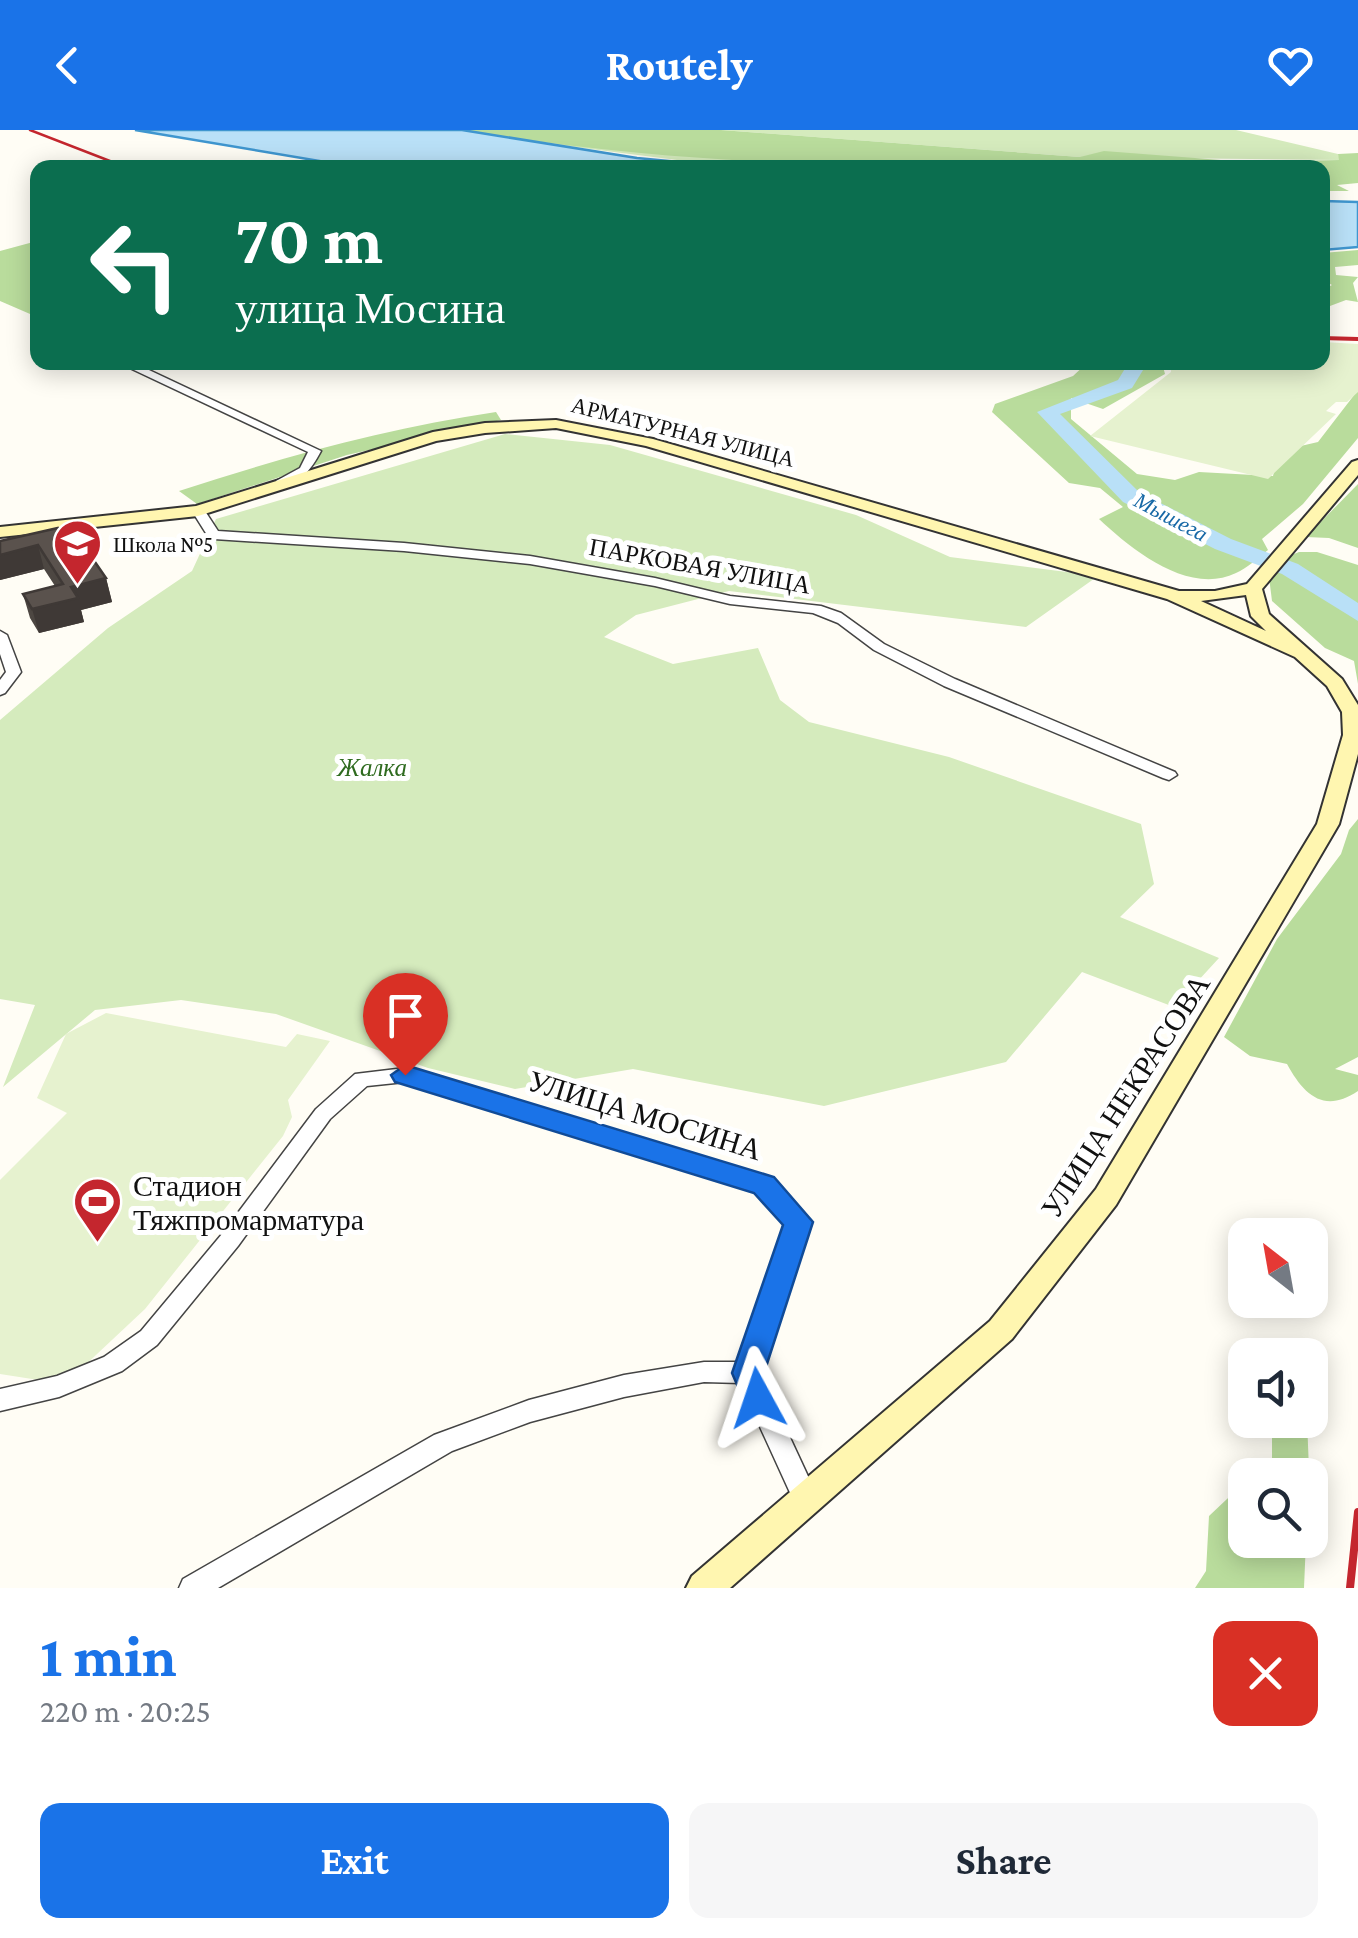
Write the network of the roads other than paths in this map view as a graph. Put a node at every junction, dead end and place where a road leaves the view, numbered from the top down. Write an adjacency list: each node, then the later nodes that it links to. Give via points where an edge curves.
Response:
1 (139, 370): 3 (street, via 315,452 304,470)
2 (1358, 465): 6 (street)
3 (266, 492): 4 (street, АРМАТУРНАЯ УЛИЦА); 7 (street, АРМАТУРНАЯ УЛИЦА, via 433,437 556,424 686,453)
4 (198, 511): 5 (street, АРМАТУРНАЯ УЛИЦА); 11 (street, ПАРКОВАЯ УЛИЦА, via 214,535 536,560 618,572 718,598 826,612 875,645)
5 (0, 532)
6 (1267, 570): 7 (street, via 1215,596); 9 (street, УЛИЦА НЕКРАСОВА, via 1260,616)
7 (1173, 596): 9 (street, УЛИЦА НЕКРАСОВА)
8 (0, 635): 10 (street, via 14,672)
9 (1296, 652): 14 (street, УЛИЦА НЕКРАСОВА, via 1342,691 1354,735 1328,824 1276,915 1106,1197 1001,1330)
10 (0, 690)
11 (1169, 775)
12 (748, 1373): 13 (street, УЛИЦА МОСИНА, via 798,1222 764,1185 405,1075 362,1079 323,1114 150,1338 112,1364); 14 (street); 15 (street, via 704,1372 624,1386 460,1437)
13 (0, 1400)
14 (806, 1500): 16 (street, УЛИЦА НЕКРАСОВА)
15 (193, 1588)
16 (704, 1588)

